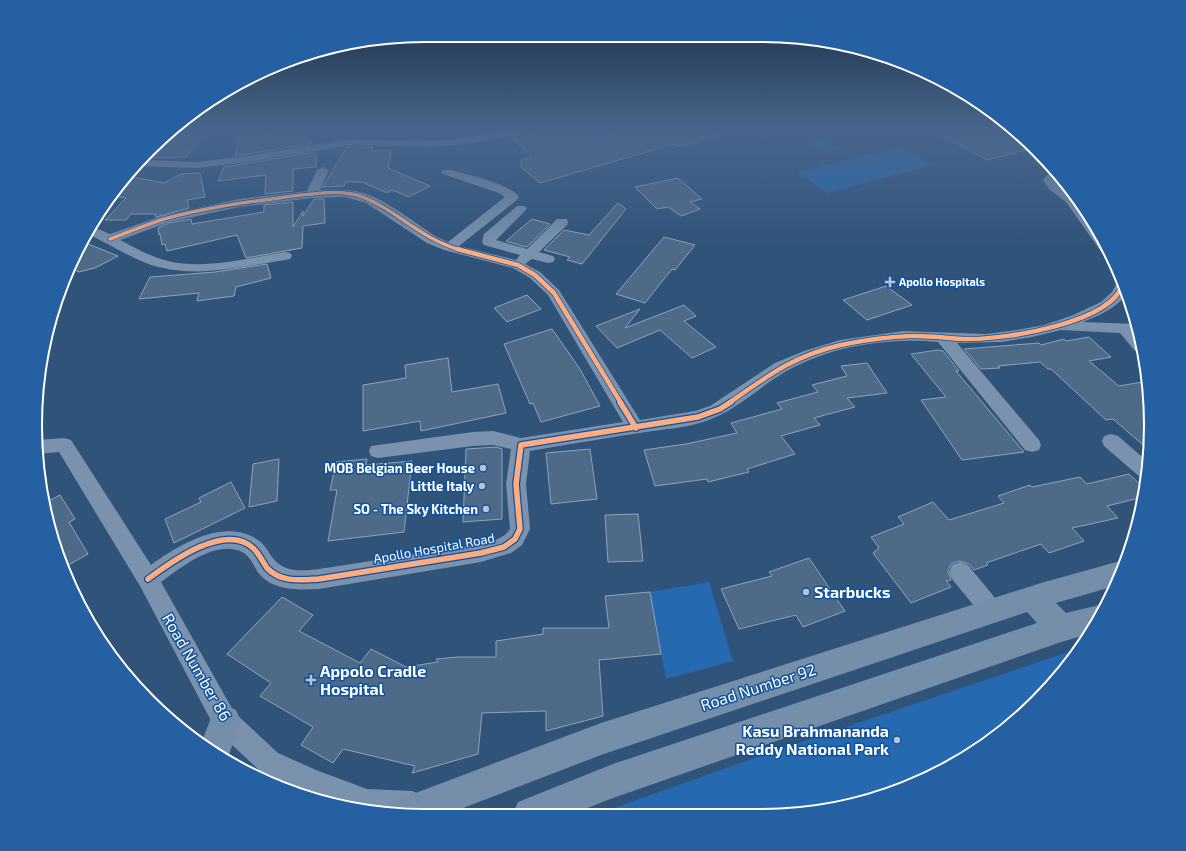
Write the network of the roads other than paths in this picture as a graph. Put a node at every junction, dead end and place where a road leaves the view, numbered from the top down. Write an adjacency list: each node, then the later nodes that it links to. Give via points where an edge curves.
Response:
1 (324, 170): 4 (street)
2 (447, 172): 6 (street, via 503,190 514,197)
3 (1052, 177): 5 (street, via 1049,180 1052,186)
4 (312, 194): 9 (street, via 239,203 165,219); 10 (street, via 358,195 427,237)
5 (1070, 199)
6 (497, 210): 10 (street); 11 (street, via 518,212 488,240)
7 (562, 222): 11 (street)
8 (94, 232): 9 (street)
9 (110, 239): 12 (street, via 151,260 185,268)
10 (449, 247): 14 (street)
11 (529, 254): 13 (street); 14 (street)
12 (285, 256)
13 (548, 259)
14 (518, 265): 19 (street, via 535,275 554,293)
15 (1120, 292): 16 (street, via 1108,304)
16 (1056, 326): 17 (street); 18 (street, via 994,338)
17 (1130, 328)
18 (943, 337): 19 (street, via 898,336 813,353 750,386 724,406 698,417); 22 (street)
19 (636, 428): 21 (street)
20 (1111, 441): 25 (street)
21 (521, 445): 24 (street, via 493,438); 28 (street, Apollo Hospital Road, via 516,484 520,529 515,539 504,547 481,553 296,580 272,572 252,547 227,540 208,543 177,558)
22 (1032, 445)
23 (43, 447): 28 (street, Road Number 86, via 64,445)
24 (378, 451)
25 (1142, 467)
26 (960, 572): 30 (street)
27 (1114, 575): 29 (main road, Road Number 92)
28 (148, 579): 33 (street, Road Number 86)
29 (1032, 598): 30 (main road, Road Number 92); 32 (main road)
30 (992, 611): 36 (main road, Road Number 92, via 601,739)
31 (1091, 620): 32 (main road)
32 (1062, 629): 37 (main road, via 613,781)
33 (225, 721): 34 (main road); 35 (street, Road Number 86, via 269,762 311,782 367,803)
34 (216, 747)
35 (400, 808)
36 (417, 809)
37 (543, 809)

